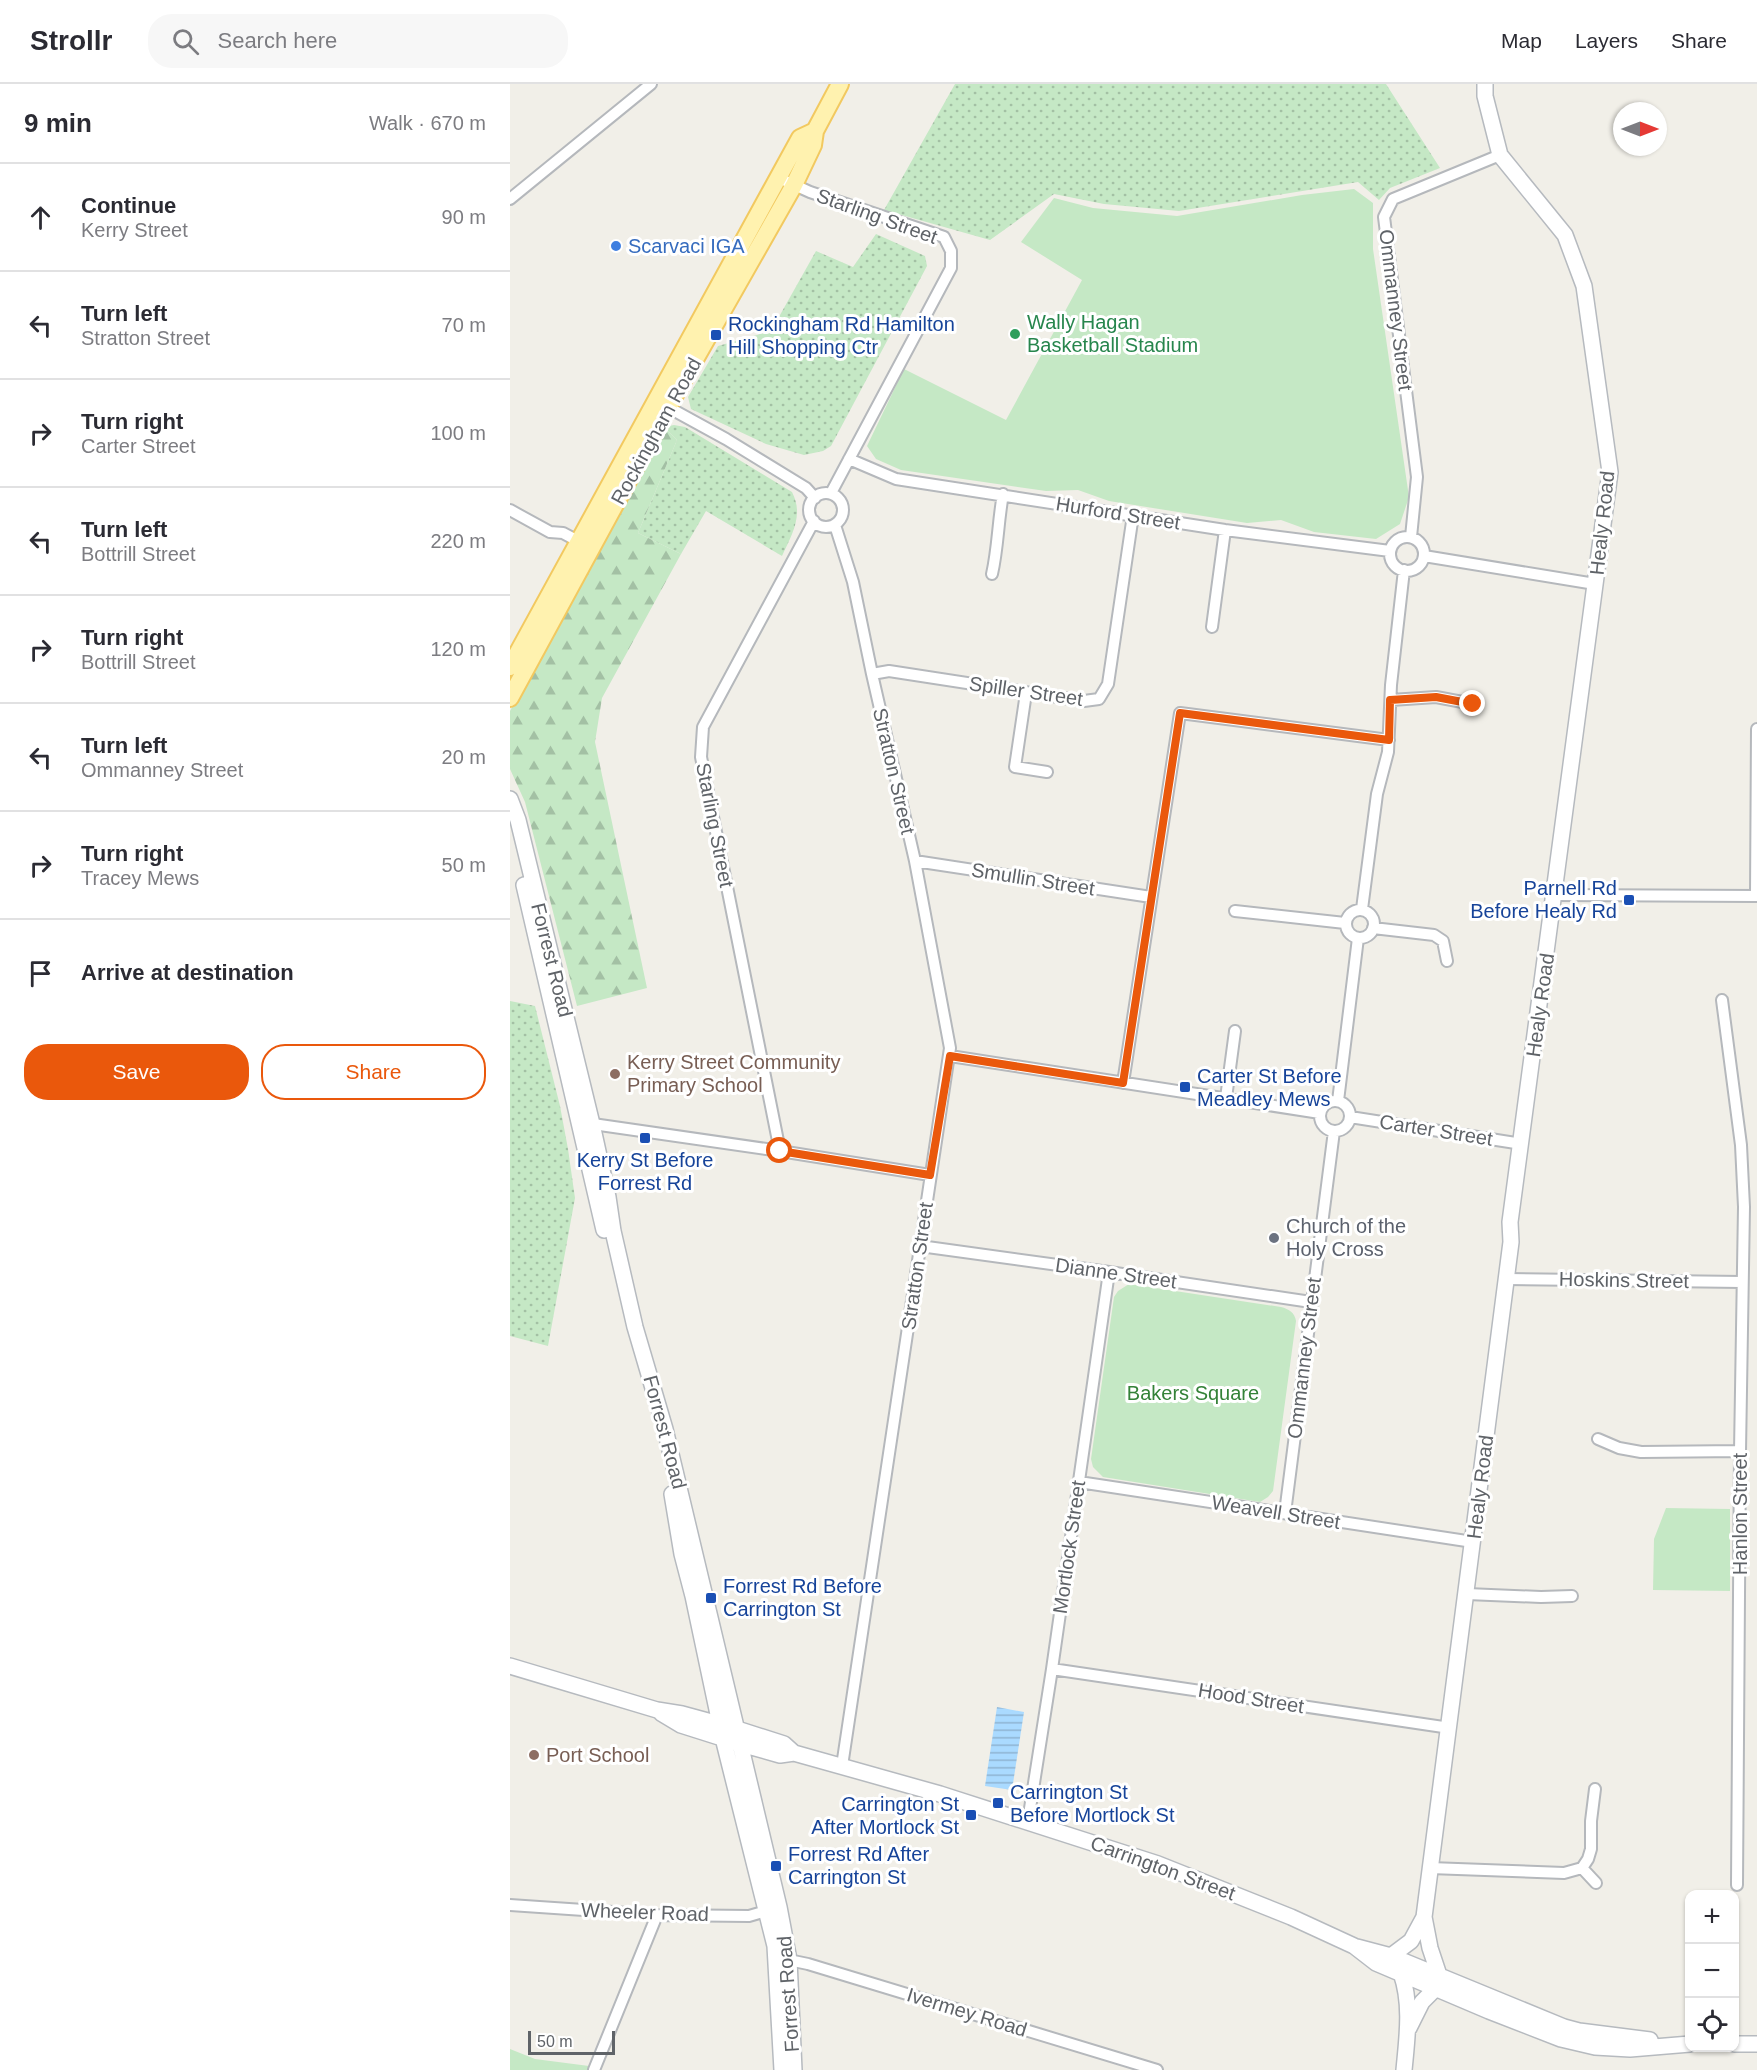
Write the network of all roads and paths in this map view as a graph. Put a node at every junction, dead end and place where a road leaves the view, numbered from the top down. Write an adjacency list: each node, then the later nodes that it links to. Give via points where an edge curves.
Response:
1 (651, 84): 6 (street)
2 (840, 84): 5 (main road, Rockingham Road, via 815,131 800,138)
3 (1485, 84): 4 (main road, Healy Road)
4 (1500, 155): 17 (street, Ommanney Street, via 1393,199 1384,217 1418,477); 23 (main road, Healy Road, via 1564,235 1584,286 1610,472)
5 (786, 181): 7 (main road, Rockingham Road); 8 (street, Starling Street, via 944,237 951,251 951,268)
6 (510, 199)
7 (662, 404): 11 (street, via 806,488); 18 (main road, Rockingham Road); 28 (main road, Rockingham Road)
8 (849, 459): 9 (street, Starling Street); 10 (street, Hurford Street, via 896,479)
9 (831, 494): 11 (street); 15 (street, via 840,500 843,510)
10 (1003, 494): 13 (street, Hurford Street); 22 (street)
11 (815, 498): 14 (street, via 810,507)
12 (510, 510): 18 (street, via 550,532 563,533)
13 (1133, 515): 16 (street, Hurford Street); 27 (street, Spiller Street, via 1108,684 1099,699 1084,701)
14 (814, 521): 15 (street, via 824,526); 57 (street, Starling Street, via 703,726 701,757)
15 (835, 525): 26 (street, Stratton Street, via 853,582)
16 (1225, 530): 19 (street, Hurford Street); 24 (street)
17 (1411, 537): 19 (street, via 1394,543); 20 (street, via 1423,548)
18 (578, 541): 25 (main road, Rockingham Road)
19 (1390, 551): 21 (street, via 1396,567)
20 (1424, 556): 21 (street, via 1413,570); 23 (street)
21 (1404, 570): 29 (street)
22 (992, 574)
23 (1595, 584): 37 (main road, Healy Road)
24 (1212, 627)
25 (510, 667)
26 (872, 674): 27 (street, Spiller Street, via 888,671); 36 (street, Stratton Street)
27 (1026, 693): 33 (street, via 1015,767)
28 (510, 698)
29 (1390, 700): 30 (street, via 1436,697); 32 (street)
30 (1473, 704)
31 (1757, 729): 38 (street)
32 (1389, 740): 39 (street, via 1180,713); 40 (street, via 1377,794)
33 (1047, 772)
34 (510, 799): 54 (main road, Forrest Road, via 523,837)
35 (510, 824): 54 (main road, Forrest Road)
36 (915, 861): 39 (street, Smullin Street); 48 (street, Stratton Street)
37 (1554, 895): 38 (street); 56 (main road, Healy Road)
38 (1756, 896)
39 (1151, 897): 49 (street)
40 (1362, 909): 42 (street, via 1347,916); 43 (street, via 1374,920)
41 (1235, 911): 42 (street)
42 (1345, 924): 44 (street, via 1351,935)
43 (1373, 928): 44 (street); 45 (street, via 1434,935 1443,941)
44 (1358, 938): 51 (street)
45 (1447, 961)
46 (1722, 1000): 62 (street, Hanlon Street, via 1741,1145)
47 (1235, 1031): 50 (street)
48 (950, 1056): 49 (street); 58 (street, Stratton Street)
49 (1123, 1083): 50 (street)
50 (1226, 1098): 52 (street)
51 (1338, 1101): 52 (street, via 1327,1103); 53 (street, via 1347,1106)
52 (1320, 1113): 55 (street, via 1324,1125)
53 (1350, 1117): 55 (street, via 1345,1127); 56 (street, Carter Street)
54 (585, 1123): 57 (street); 74 (main road, Forrest Road, via 628,1334 666,1466); 75 (main road, Forrest Road, via 635,1327 665,1429)
55 (1334, 1131): 63 (street, Ommanney Street)
56 (1522, 1144): 61 (main road, Healy Road)
57 (780, 1151): 58 (street)
58 (930, 1175): 59 (street, Stratton Street)
59 (920, 1246): 60 (street, Dianne Street); 76 (street, Stratton Street)
60 (1110, 1272): 63 (street, Dianne Street); 66 (street, Mortlock Street)
61 (1506, 1279): 62 (street, Hoskins Street); 68 (main road, Healy Road)
62 (1742, 1282): 65 (street, Hanlon Street)
63 (1311, 1302): 67 (street, Ommanney Street)
64 (1598, 1439): 65 (street, via 1641,1452)
65 (1740, 1451): 82 (street, Hanlon Street)
66 (1078, 1482): 67 (street, Weavell Street); 72 (street, Mortlock Street)
67 (1285, 1513): 68 (street, Weavell Street)
68 (1473, 1542): 69 (main road, Healy Road)
69 (1467, 1594): 70 (street); 73 (main road, Healy Road)
70 (1572, 1596)
71 (510, 1666): 74 (main road, Carrington Street, via 657,1710 681,1725)
72 (1052, 1669): 73 (street, Hood Street); 78 (street, Mortlock Street)
73 (1450, 1728): 79 (main road, Healy Road)
74 (721, 1731): 75 (main road, Carrington Street); 84 (main road, Forrest Road)
75 (739, 1737): 76 (main road, Carrington Street, via 780,1755 794,1753); 84 (main road, Forrest Road)
76 (842, 1766): 78 (main road, Carrington Street)
77 (1595, 1790): 80 (street, via 1591,1850)
78 (1028, 1821): 87 (main road, Carrington Street, via 1158,1864)
79 (1430, 1868): 80 (street, via 1564,1873); 86 (main road, Healy Road)
80 (1582, 1868): 81 (street)
81 (1596, 1883)
82 (1737, 1885)
83 (510, 1905): 85 (street, Wheeler Road)
84 (773, 1909): 85 (street, Wheeler Road, via 749,1916); 89 (main road, Forrest Road)
85 (657, 1915): 96 (street)
86 (1424, 1917): 88 (main road, Healy Road, via 1411,1941); 91 (main road, Healy Road)
87 (1354, 1946): 88 (main road, Carrington Street); 90 (main road, Carrington Street, via 1376,1963)
88 (1391, 1956): 91 (main road, Carrington Street)
89 (783, 1959): 97 (main road, Forrest Road); 98 (main road, Forrest Road); 99 (street, Ivermey Road)
90 (1401, 1973): 91 (main road, Carrington Street); 92 (main road, via 1407,1995)
91 (1437, 1982): 92 (main road); 94 (main road, Carrington Street, via 1562,2039 1594,2047 1630,2049)
92 (1408, 2029): 100 (main road)
93 (1757, 2043): 95 (main road)
94 (1685, 2044)
95 (1739, 2044)
96 (594, 2070)
97 (782, 2070)
98 (794, 2070)
99 (1157, 2070)
100 (1404, 2070)

